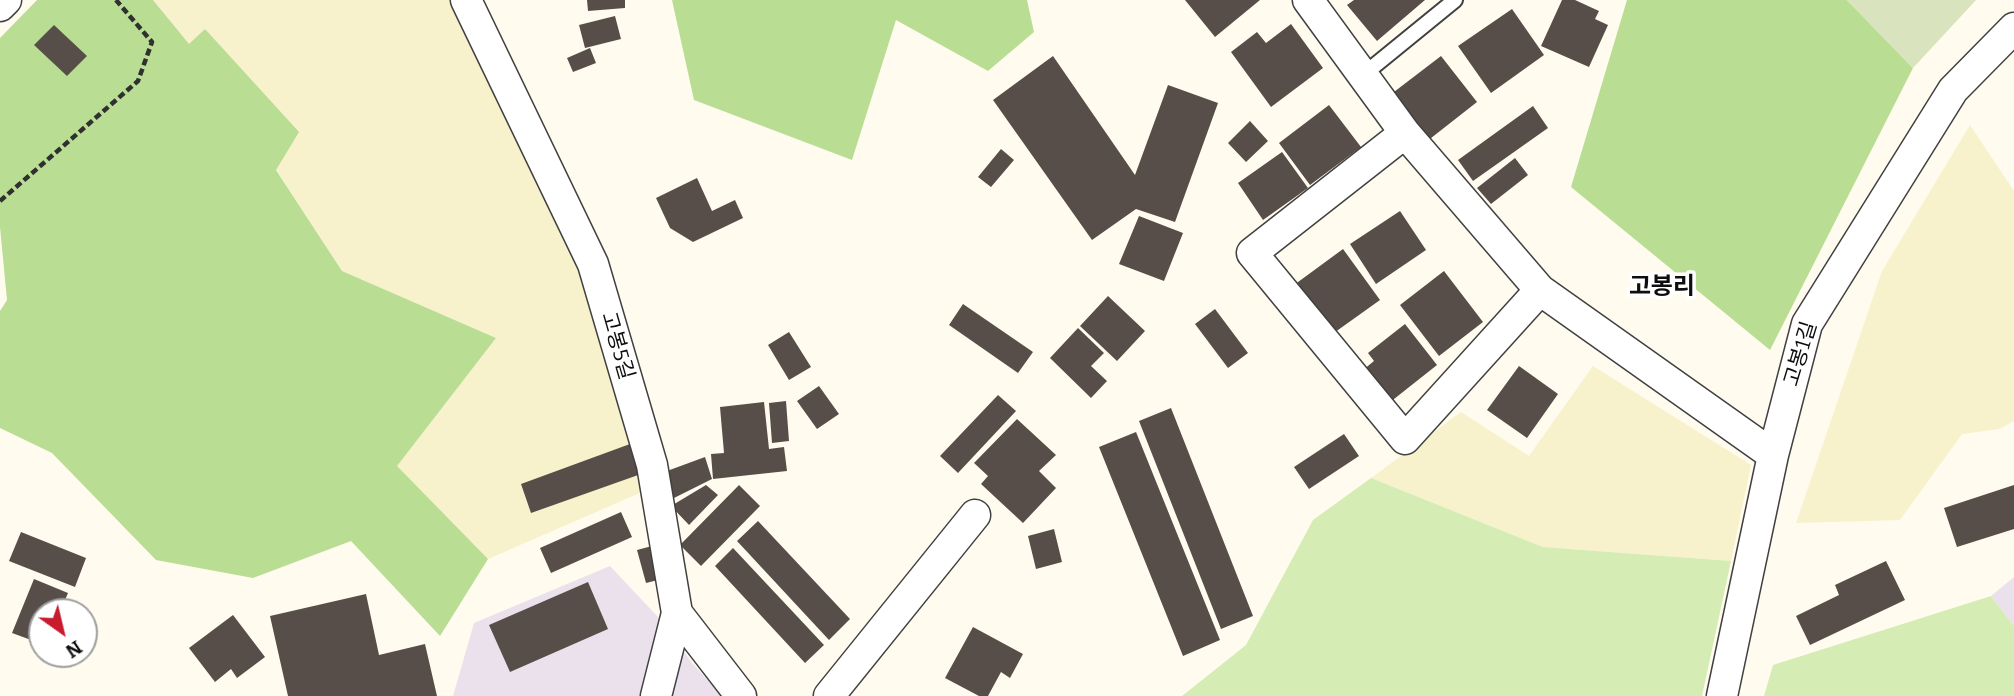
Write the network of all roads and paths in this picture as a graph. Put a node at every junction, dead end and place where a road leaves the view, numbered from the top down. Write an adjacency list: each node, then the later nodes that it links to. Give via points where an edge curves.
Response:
1 (6, 0): 6 (street)
2 (116, 0): 10 (path, via 152,43 138,81)
3 (466, 0): 14 (street, 고봉5길, via 593,264 652,465)
4 (1308, 0): 8 (street)
5 (1455, 0): 8 (lane)
6 (0, 6)
7 (2014, 28): 12 (street, 고봉1길, via 1953,90 1807,324)
8 (1363, 75): 9 (street)
9 (1405, 133): 11 (street); 11 (street, via 1252,253 1405,439)
10 (0, 201)
11 (1540, 290): 12 (street)
12 (1773, 455): 18 (street, 고봉1길)
13 (975, 515): 17 (street)
14 (677, 613): 15 (street); 16 (street, 고봉5길)
15 (656, 696)
16 (741, 696)
17 (829, 696)
18 (1722, 696)

